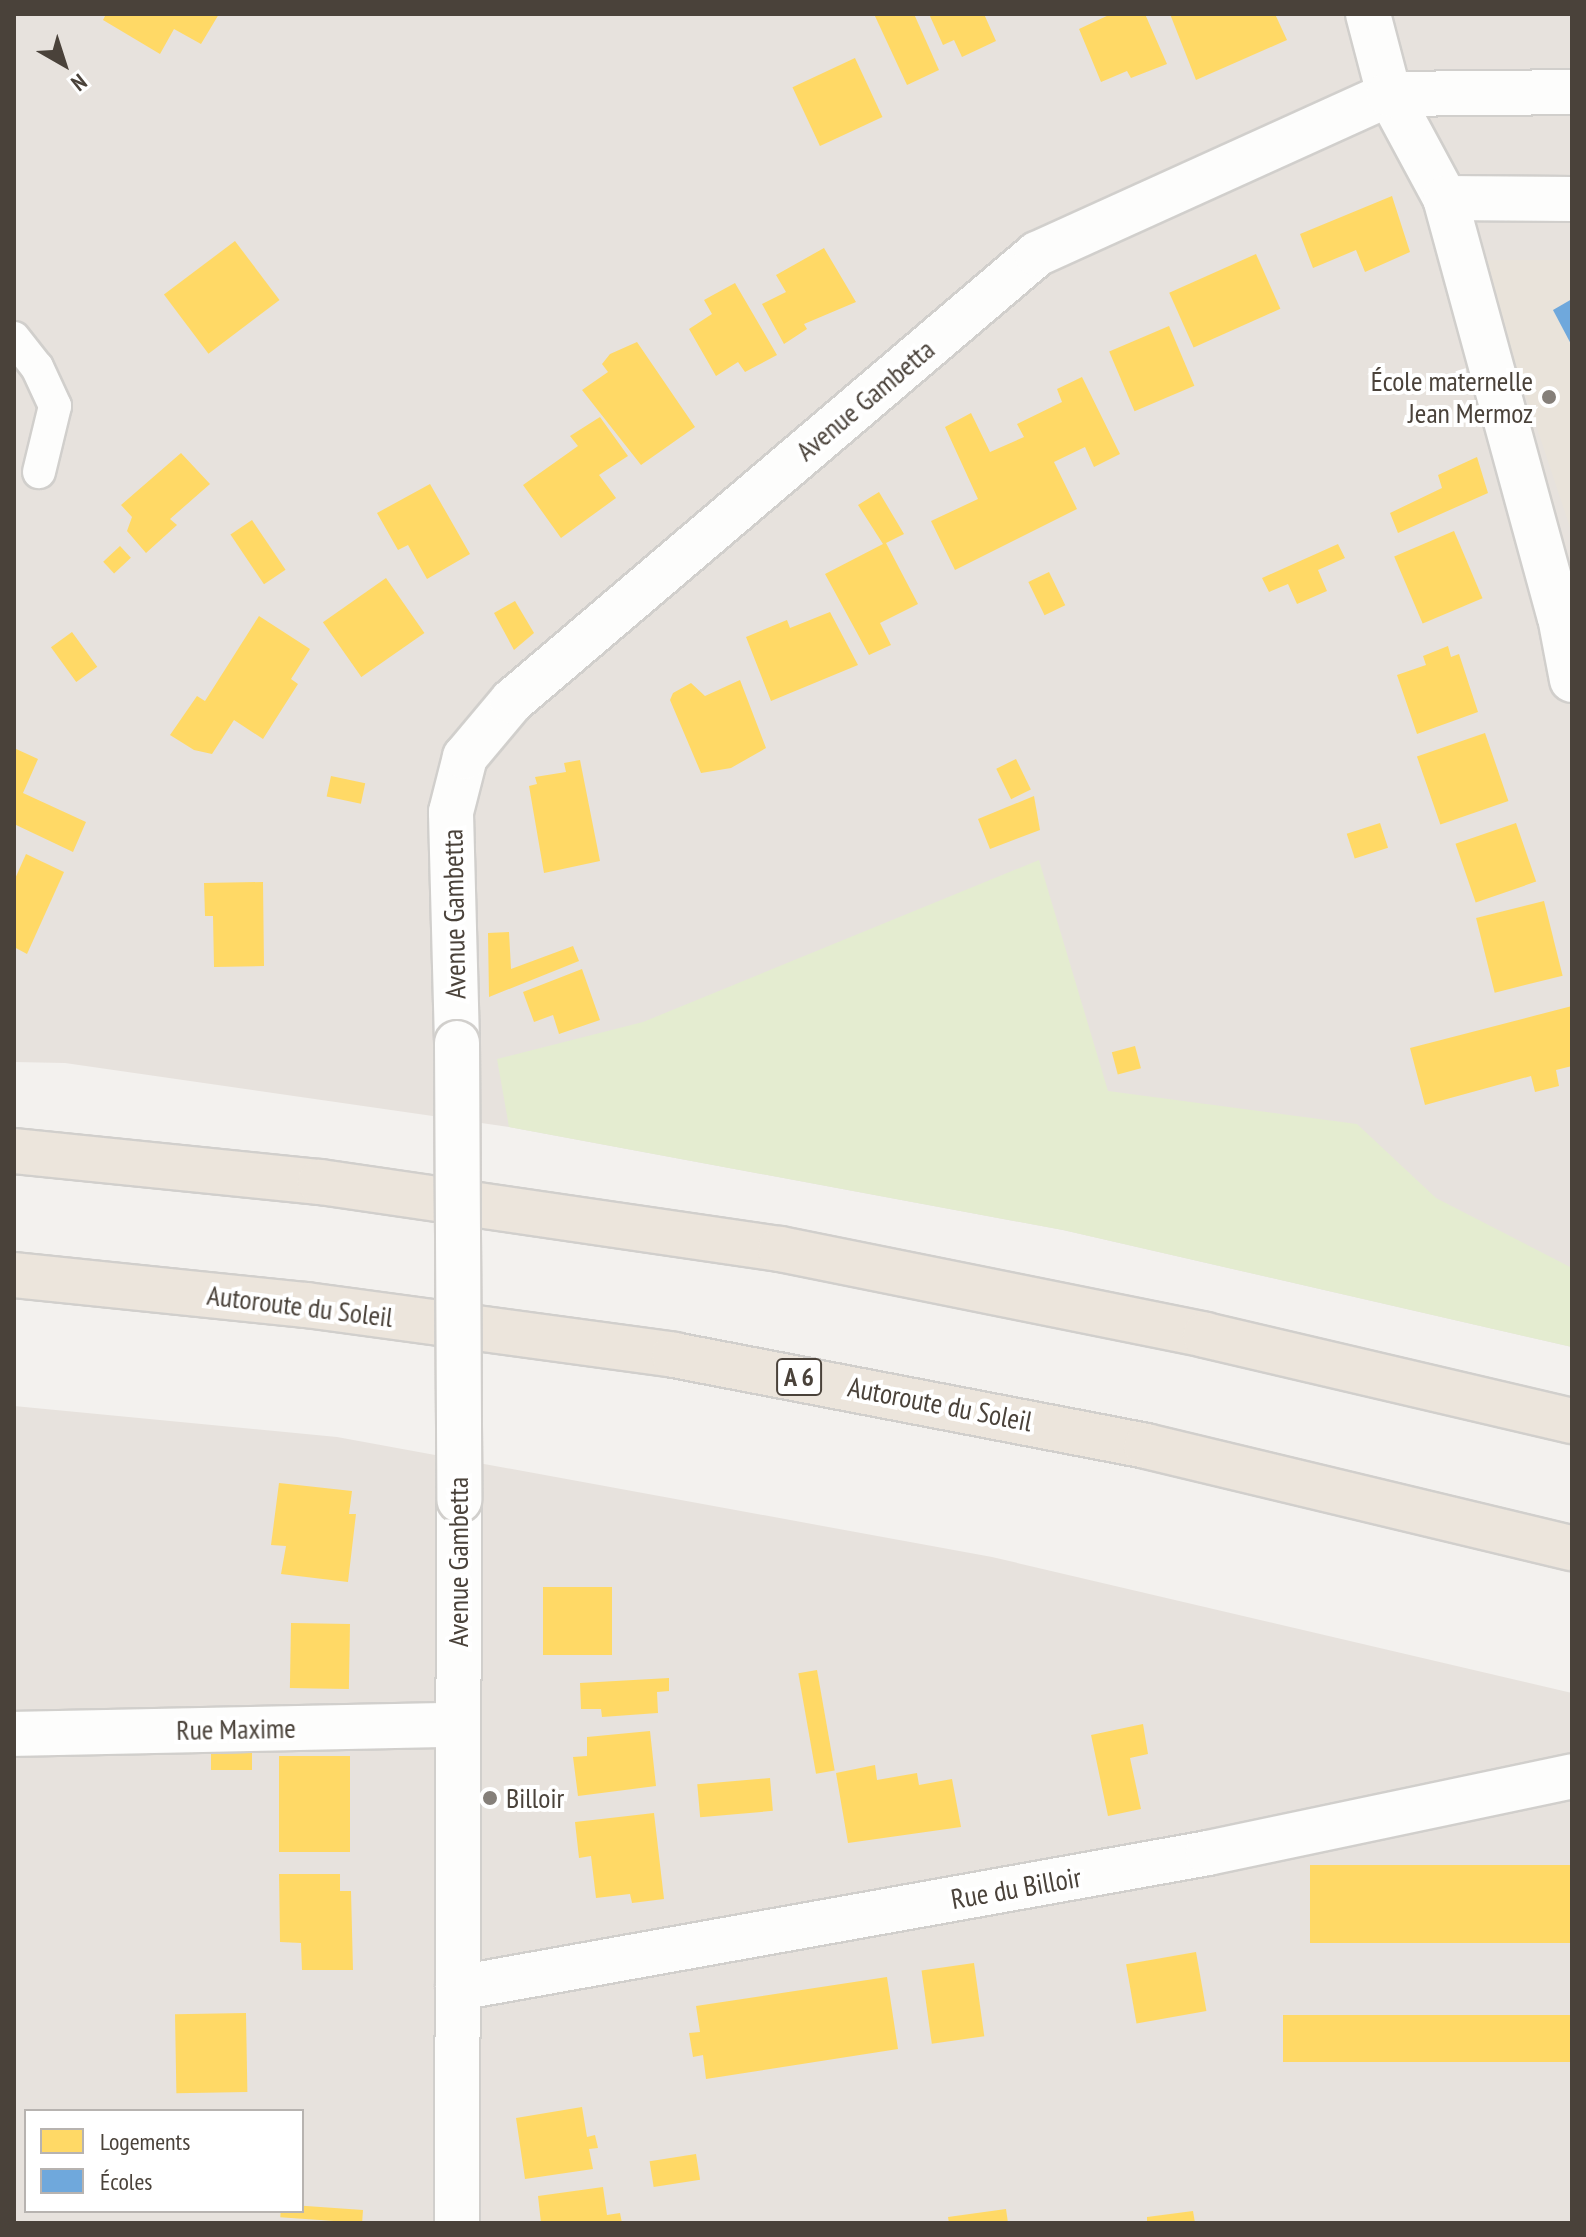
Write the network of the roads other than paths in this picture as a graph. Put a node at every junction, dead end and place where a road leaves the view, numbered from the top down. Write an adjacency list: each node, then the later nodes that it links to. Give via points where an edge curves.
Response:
1 (1368, 14): 3 (street)
2 (1572, 92): 3 (street)
3 (1389, 94): 4 (street); 13 (street, Avenue Gambetta, bridge, via 1037,254 512,701 465,757 451,812 457,1043)
4 (1445, 198): 5 (street); 8 (street, via 1560,617)
5 (1572, 199)
6 (14, 338): 7 (lane, via 37,367 55,406)
7 (39, 472)
8 (1572, 680)
9 (14, 1151): 11 (highway, via 383,1190 780,1249 1205,1335)
10 (14, 1275): 12 (highway, Autoroute du Soleil / A 6, via 306,1305 689,1357 1146,1446)
11 (1572, 1421)
12 (1572, 1548)
13 (457, 1725): 14 (street, Rue Maxime); 16 (street, Avenue Gambetta)
14 (14, 1734)
15 (1572, 1776): 16 (street, Rue du Billoir, via 1208,1853)
16 (458, 1988): 17 (street, Avenue Gambetta)
17 (457, 2223)

